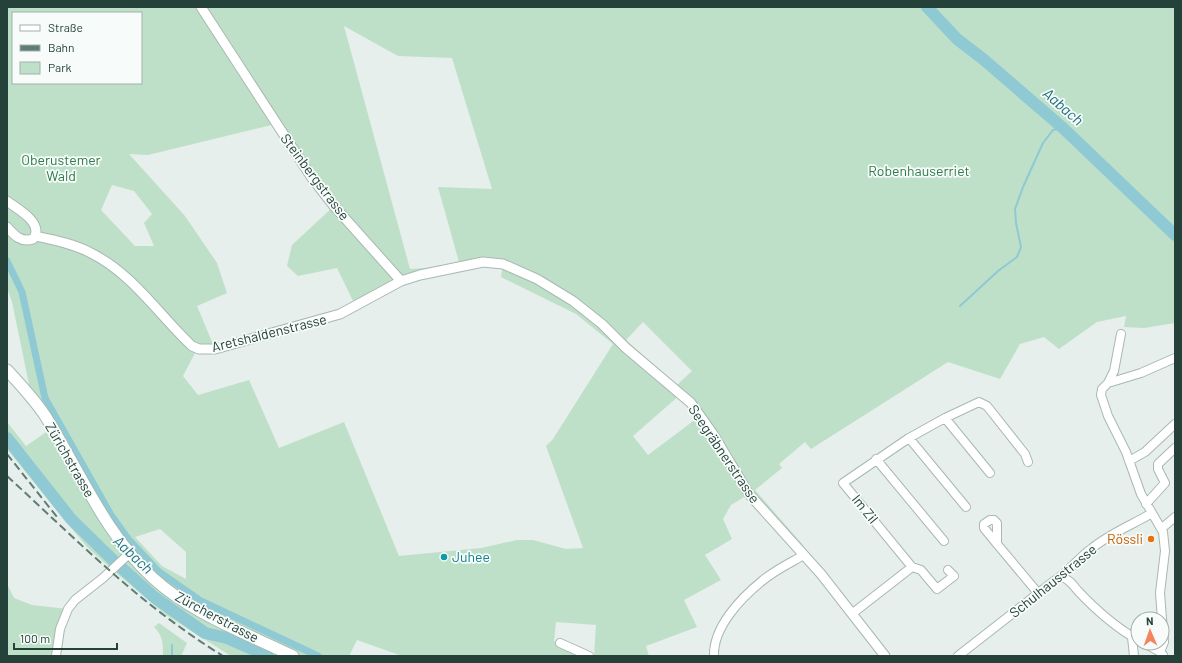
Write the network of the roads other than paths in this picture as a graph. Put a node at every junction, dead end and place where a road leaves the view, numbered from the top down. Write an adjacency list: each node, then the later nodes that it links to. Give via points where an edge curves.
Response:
1 (201, 7): 5 (street, Steinbergstrasse, via 312,178)
2 (7, 201): 4 (street, via 35,224)
3 (7, 227): 4 (street, Aretshaldenstrasse, via 23,240)
4 (36, 236): 5 (street, Aretshaldenstrasse, via 75,246 104,260 140,289 192,346 200,349 216,349 340,314)
5 (401, 281): 25 (street, Seegräbnerstrasse, via 492,262 519,269 573,302 602,324 626,348 691,403 749,494)
6 (1122, 334): 9 (street, via 1114,371)
7 (1175, 358): 9 (street, via 1141,373)
8 (7, 370): 26 (main road, Zürichstrasse, via 43,414)
9 (1108, 383): 15 (street, via 1102,389 1102,399)
10 (945, 418): 12 (street, Im Zil); 16 (street, Im Zil, via 976,403 984,404 1026,454); 17 (street)
11 (1175, 424): 15 (street, via 1145,452)
12 (909, 438): 14 (street, Im Zil); 19 (street)
13 (1175, 448): 18 (street, via 1158,464 1165,482)
14 (876, 460): 23 (street); 27 (street, Im Zil, via 843,483)
15 (1129, 460): 18 (street)
16 (1028, 462)
17 (990, 473)
18 (1146, 504): 20 (street)
19 (966, 507)
20 (1152, 513): 22 (street); 29 (street, Schulhausstrasse, via 1096,545)
21 (1175, 517): 22 (street)
22 (1162, 528): 31 (street, via 1165,546 1160,586)
23 (944, 541)
24 (997, 544): 30 (street)
25 (804, 555): 32 (street, Seegräbnerstrasse); 39 (street, via 763,580 736,607 719,632)
26 (126, 557): 36 (street, via 75,600 68,609 60,629); 37 (main road, Zürcherstrasse, via 187,604)
27 (912, 567): 28 (street, Im Zil, via 921,570 937,589 954,576); 32 (street)
28 (948, 570)
29 (1062, 577): 30 (street, Schulhausstrasse); 33 (street, via 1104,617)
30 (1038, 593): 40 (street, Schulhausstrasse)
31 (1162, 611)
32 (853, 613): 35 (street, Seegräbnerstrasse)
33 (1130, 635)
34 (560, 643): 38 (street)
35 (883, 655)
36 (56, 656)
37 (293, 656)
38 (589, 656)
39 (714, 656)
40 (958, 656)

